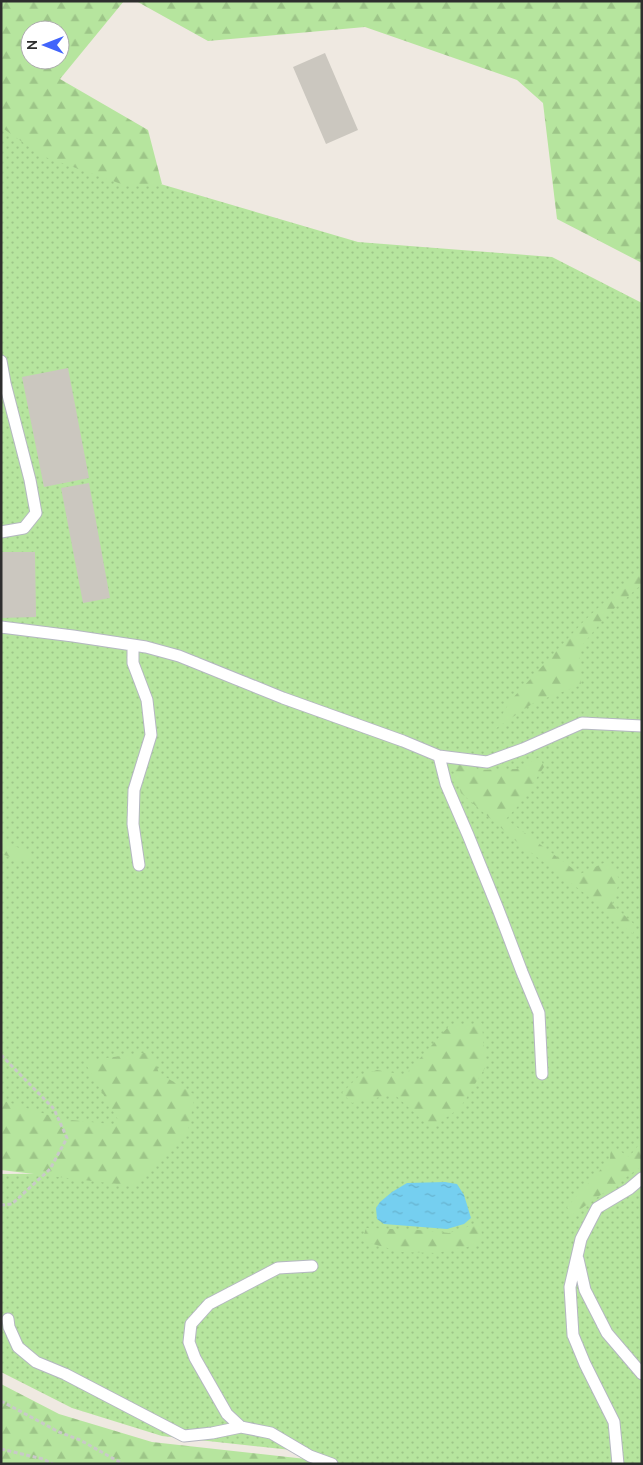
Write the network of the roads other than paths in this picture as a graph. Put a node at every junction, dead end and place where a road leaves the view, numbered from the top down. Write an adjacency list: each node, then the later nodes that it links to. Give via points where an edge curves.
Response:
1 (1, 362): 2 (lane)
2 (3, 386): 3 (lane, via 36,512 24,528)
3 (1, 532)
4 (1, 627): 5 (lane)
5 (133, 645): 7 (lane, via 179,656); 8 (lane, via 133,663 147,700 151,735 134,790 133,824)
6 (642, 726): 7 (lane, via 582,723 487,762)
7 (439, 756): 9 (lane, via 446,784 539,1013)
8 (139, 865)
9 (542, 1074)
10 (642, 1178): 11 (lane, via 597,1208)
11 (577, 1254): 14 (lane, via 585,1290 607,1333); 17 (lane, via 570,1287 573,1335 614,1422)
12 (312, 1266): 15 (lane, via 278,1268 269,1272 209,1304 191,1324 189,1342 195,1358 227,1414)
13 (8, 1319): 15 (lane, via 18,1347 36,1362 184,1436)
14 (642, 1374)
15 (241, 1427): 16 (lane, via 271,1433 310,1456)
16 (332, 1464)
17 (618, 1464)

